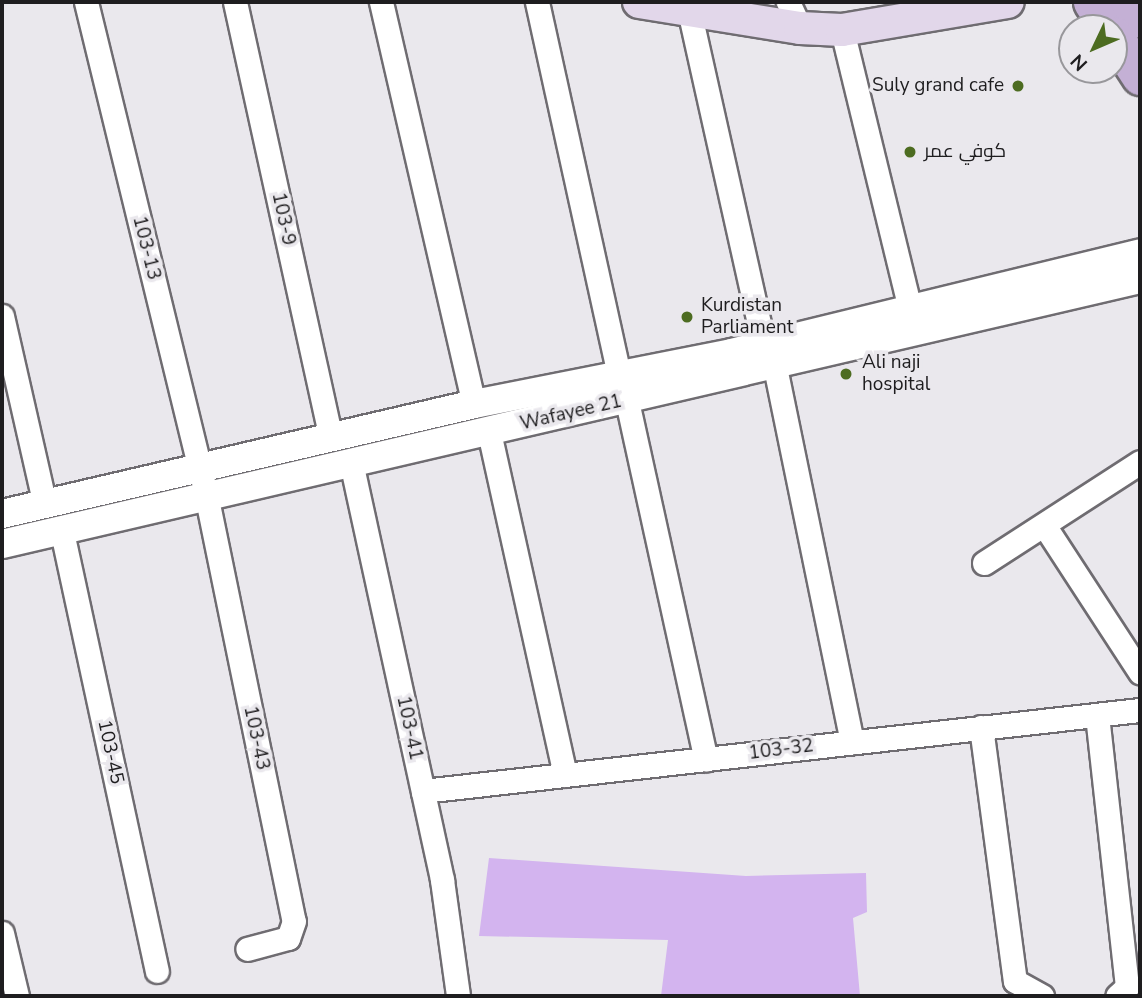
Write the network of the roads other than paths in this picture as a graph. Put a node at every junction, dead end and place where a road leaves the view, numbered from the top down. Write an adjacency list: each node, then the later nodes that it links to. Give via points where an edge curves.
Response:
1 (86, 2): 25 (street, 103-13)
2 (235, 2): 22 (street, 103-9)
3 (381, 2): 20 (street)
4 (537, 2): 19 (street)
5 (643, 2): 8 (main road)
6 (1008, 2): 11 (main road, via 900,24)
7 (1129, 2): 10 (main road)
8 (688, 10): 9 (main road); 18 (street)
9 (794, 15): 11 (main road)
10 (1140, 19)
11 (842, 30): 16 (street)
12 (1128, 58): 13 (main road)
13 (1140, 76)
14 (1140, 253): 16 (street, Wafayee 21)
15 (1140, 279): 18 (street, Wafayee 21)
16 (910, 307): 18 (street, Wafayee 21)
17 (2, 316): 27 (street)
18 (769, 356): 19 (street, Wafayee 21); 37 (street)
19 (623, 388): 20 (street, Wafayee 21); 21 (street, Wafayee 21); 38 (street)
20 (474, 404): 22 (street, Wafayee 21)
21 (489, 432): 23 (street, Wafayee 21); 39 (street)
22 (331, 437): 25 (street, Wafayee 21)
23 (351, 462): 26 (street, Wafayee 21); 40 (street, 103-41)
24 (1140, 462): 29 (street)
25 (199, 467): 26 (street, 103-13); 27 (street, Wafayee 21)
26 (206, 494): 30 (street, Wafayee 21); 42 (street, 103-43, via 295,927 288,938)
27 (45, 505): 28 (street, Wafayee 21)
28 (2, 514)
29 (1044, 525): 32 (street); 33 (street)
30 (62, 532): 31 (street, Wafayee 21); 43 (street, 103-45)
31 (2, 544)
32 (985, 563)
33 (1140, 672)
34 (1140, 710): 35 (street, 103-32)
35 (1097, 715): 36 (street, 103-32); 47 (street, via 1127,987)
36 (981, 727): 37 (street, 103-32); 46 (street, via 1015,981)
37 (852, 742): 38 (street, 103-32)
38 (706, 759): 39 (street, 103-32)
39 (565, 775): 40 (street, 103-32)
40 (423, 791): 45 (street, 103-41, via 442,880)
41 (2, 933): 44 (street)
42 (247, 949)
43 (158, 971)
44 (17, 996)
45 (458, 996)
46 (1042, 996)
47 (1117, 996)

